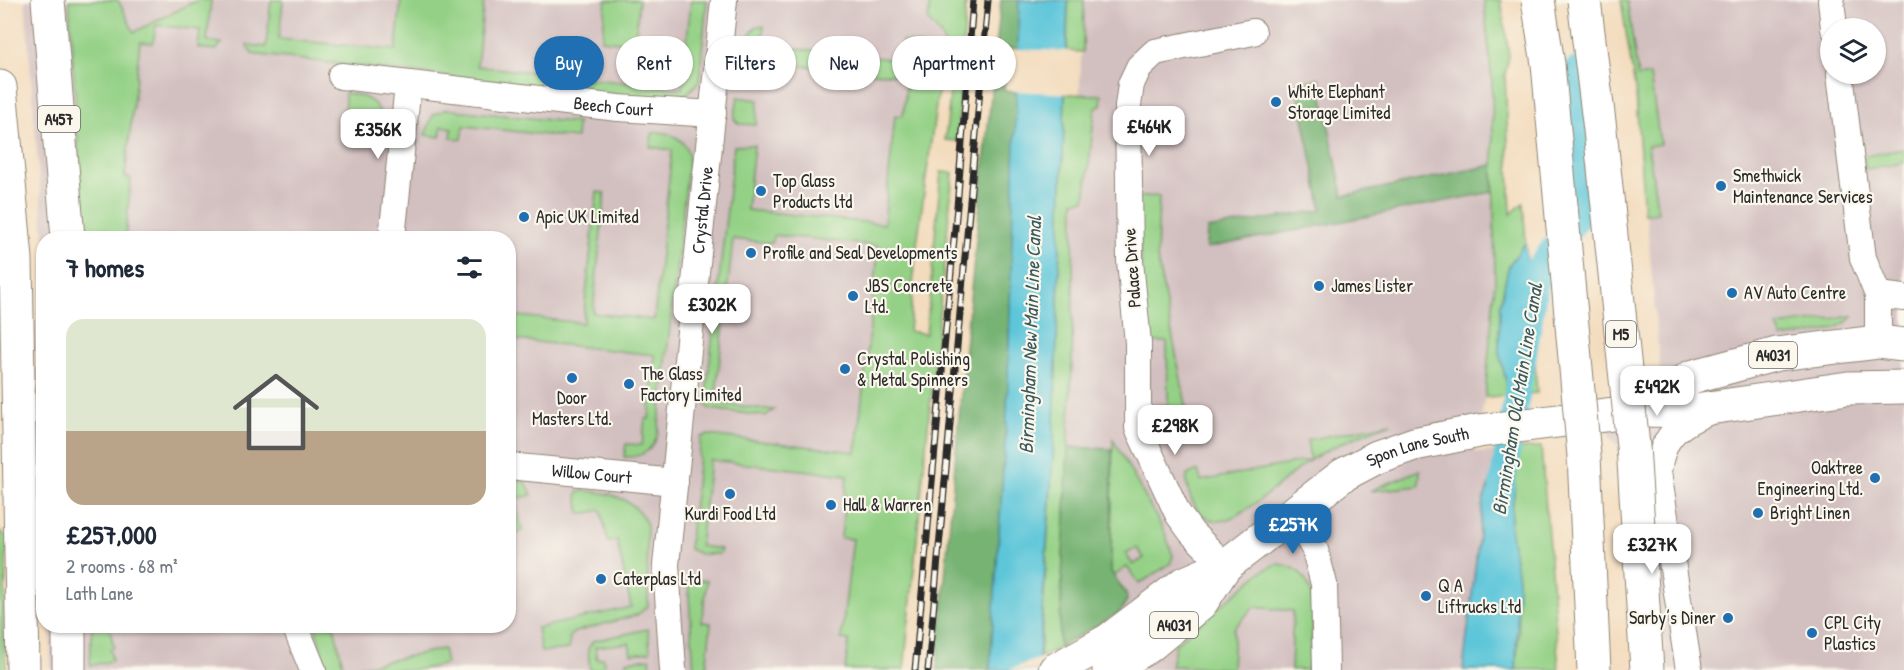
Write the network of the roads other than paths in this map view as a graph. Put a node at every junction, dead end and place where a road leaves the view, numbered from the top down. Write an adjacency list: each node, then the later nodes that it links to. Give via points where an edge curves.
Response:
1 (48, 0): 13 (main road, A457)
2 (724, 0): 12 (street, Crystal Drive)
3 (1538, 0): 38 (main road, bridge, via 1548,64 1584,456)
4 (1584, 0): 39 (main road, M5, bridge, via 1633,446)
5 (1830, 0): 6 (street)
6 (1833, 18)
7 (1253, 32): 27 (street, Palace Drive, via 1155,52 1139,67 1131,84 1128,106 1138,428 1178,514)
8 (341, 76): 10 (street, Beech Court)
9 (1841, 84): 15 (street, via 1863,258)
10 (408, 85): 12 (street, Beech Court); 14 (street)
11 (0, 87): 32 (main road, via 16,259)
12 (713, 114): 25 (street, Crystal Drive)
13 (67, 231)
14 (393, 231)
15 (1878, 295): 16 (street); 17 (street)
16 (1904, 298)
17 (1891, 344): 18 (main road, via 1887,373); 21 (main road, Spon Lane South / A4031, via 1777,354 1691,377)
18 (1904, 379)
19 (1904, 387): 20 (main road, Spon Lane South / A4031, via 1848,388)
20 (1717, 408): 21 (main road, Spon Lane South / A4031); 24 (street, via 1688,420 1670,435 1660,451)
21 (1645, 410): 22 (main road, Spon Lane South / A4031)
22 (1610, 415): 24 (street, via 1641,443); 26 (main road, Spon Lane South / A4031, via 1479,431 1413,444 1343,475)
23 (516, 467): 25 (street, Willow Court)
24 (1658, 472): 40 (street)
25 (675, 482): 35 (street, Crystal Drive, via 666,565)
26 (1293, 512): 27 (main road, Spon Lane South / A4031); 37 (street, via 1315,550 1324,584)
27 (1225, 566): 30 (main road, Spon Lane South / A4031, via 1183,584); 31 (main road, Spon Lane South / A4031, via 1201,603)
28 (69, 633): 33 (main road)
29 (298, 633): 34 (street)
30 (1105, 652): 31 (main road, Spon Lane South / A4031); 36 (main road, Spon Lane South / A4031)
31 (1149, 658)
32 (23, 670)
33 (69, 670)
34 (313, 670)
35 (673, 670)
36 (1055, 670)
37 (1326, 670)
38 (1594, 670)
39 (1647, 670)
40 (1689, 670)

